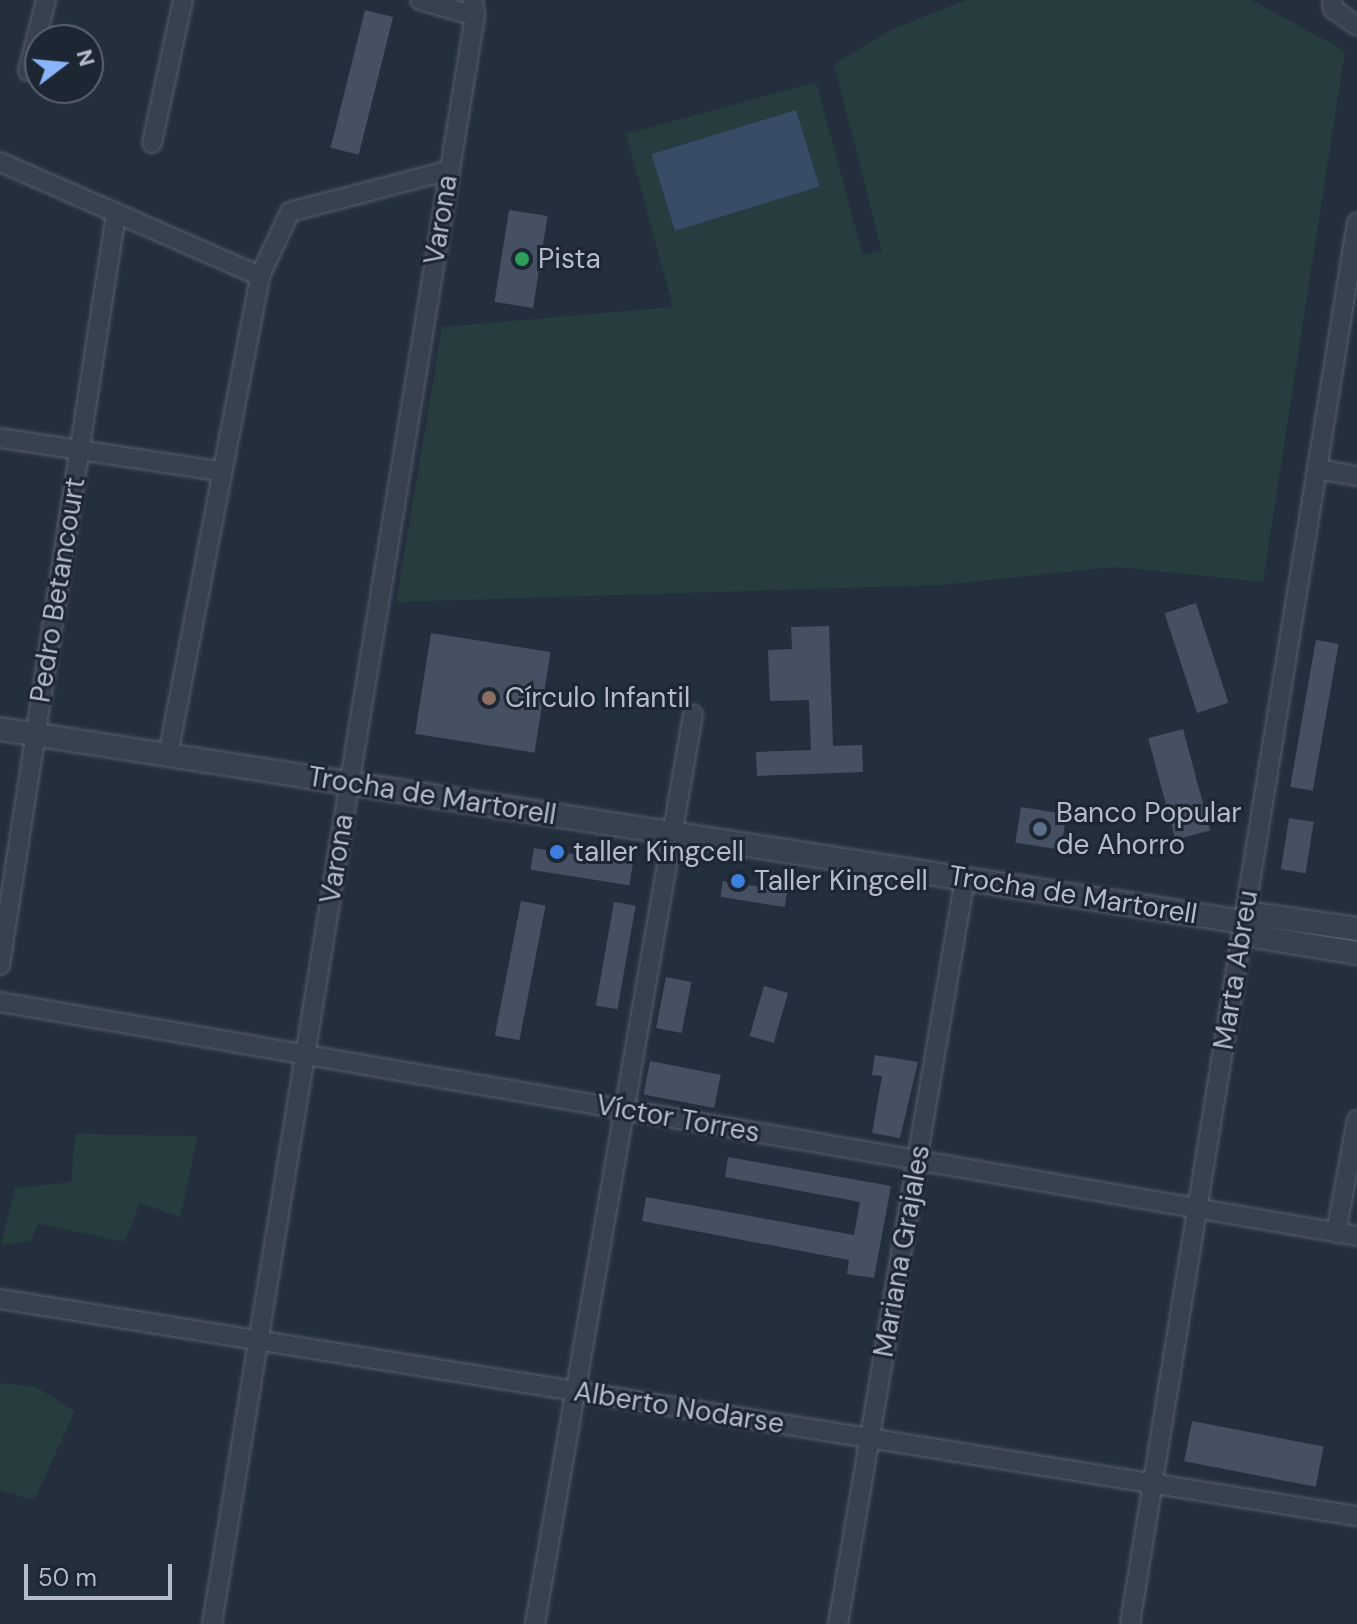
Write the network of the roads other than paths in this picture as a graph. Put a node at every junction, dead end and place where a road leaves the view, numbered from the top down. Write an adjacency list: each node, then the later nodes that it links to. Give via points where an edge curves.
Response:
1 (46, 0): 6 (street)
2 (183, 0): 8 (street)
3 (420, 0): 5 (street)
4 (1332, 0): 7 (street, via 1333,9)
5 (474, 8): 10 (street, Varona)
6 (40, 24)
7 (1357, 26)
8 (152, 143)
9 (0, 162): 11 (street)
10 (450, 170): 13 (street, via 290,212); 23 (street, Varona)
11 (116, 214): 13 (street); 15 (street, Pedro Betancourt)
12 (1357, 222): 16 (street, Marta Abreu)
13 (260, 276): 17 (street)
14 (0, 438): 15 (street)
15 (79, 450): 17 (street); 21 (street, Pedro Betancourt)
16 (1317, 469): 18 (street); 26 (street, Marta Abreu)
17 (219, 471): 22 (street)
18 (1357, 476)
19 (693, 715): 24 (street)
20 (0, 729): 21 (street, Trocha de Martorell)
21 (36, 734): 22 (street, Trocha de Martorell); 29 (street, Pedro Betancourt)
22 (168, 755): 23 (street, Trocha de Martorell)
23 (349, 783): 24 (street, Trocha de Martorell); 31 (street, Varona)
24 (672, 833): 25 (street, Trocha de Martorell); 32 (street)
25 (965, 879): 26 (street, Trocha de Martorell); 34 (street, Mariana Grajales)
26 (1244, 922): 27 (street, Trocha de Martorell, via 1260,915); 28 (street, Trocha de Martorell, via 1259,937); 35 (street, Marta Abreu)
27 (1357, 929)
28 (1357, 953)
29 (0, 965)
30 (0, 1002): 31 (street, Víctor Torres)
31 (305, 1055): 32 (street, Víctor Torres); 39 (street, Varona)
32 (625, 1110): 34 (street, Víctor Torres); 40 (street)
33 (1357, 1120): 36 (street)
34 (917, 1160): 35 (street, Víctor Torres); 41 (street, Mariana Grajales)
35 (1198, 1208): 36 (street, Víctor Torres); 42 (street, Marta Abreu)
36 (1336, 1233): 37 (street, Víctor Torres)
37 (1357, 1236)
38 (0, 1299): 39 (street, Alberto Nodarse)
39 (258, 1341): 40 (street, Alberto Nodarse); 44 (street, Varona)
40 (576, 1391): 41 (street, Alberto Nodarse); 45 (street)
41 (870, 1438): 42 (street, Alberto Nodarse); 46 (street, Mariana Grajales)
42 (1153, 1483): 43 (street, Alberto Nodarse); 47 (street, Marta Abreu)
43 (1357, 1516)
44 (212, 1624)
45 (535, 1624)
46 (838, 1624)
47 (1130, 1624)

